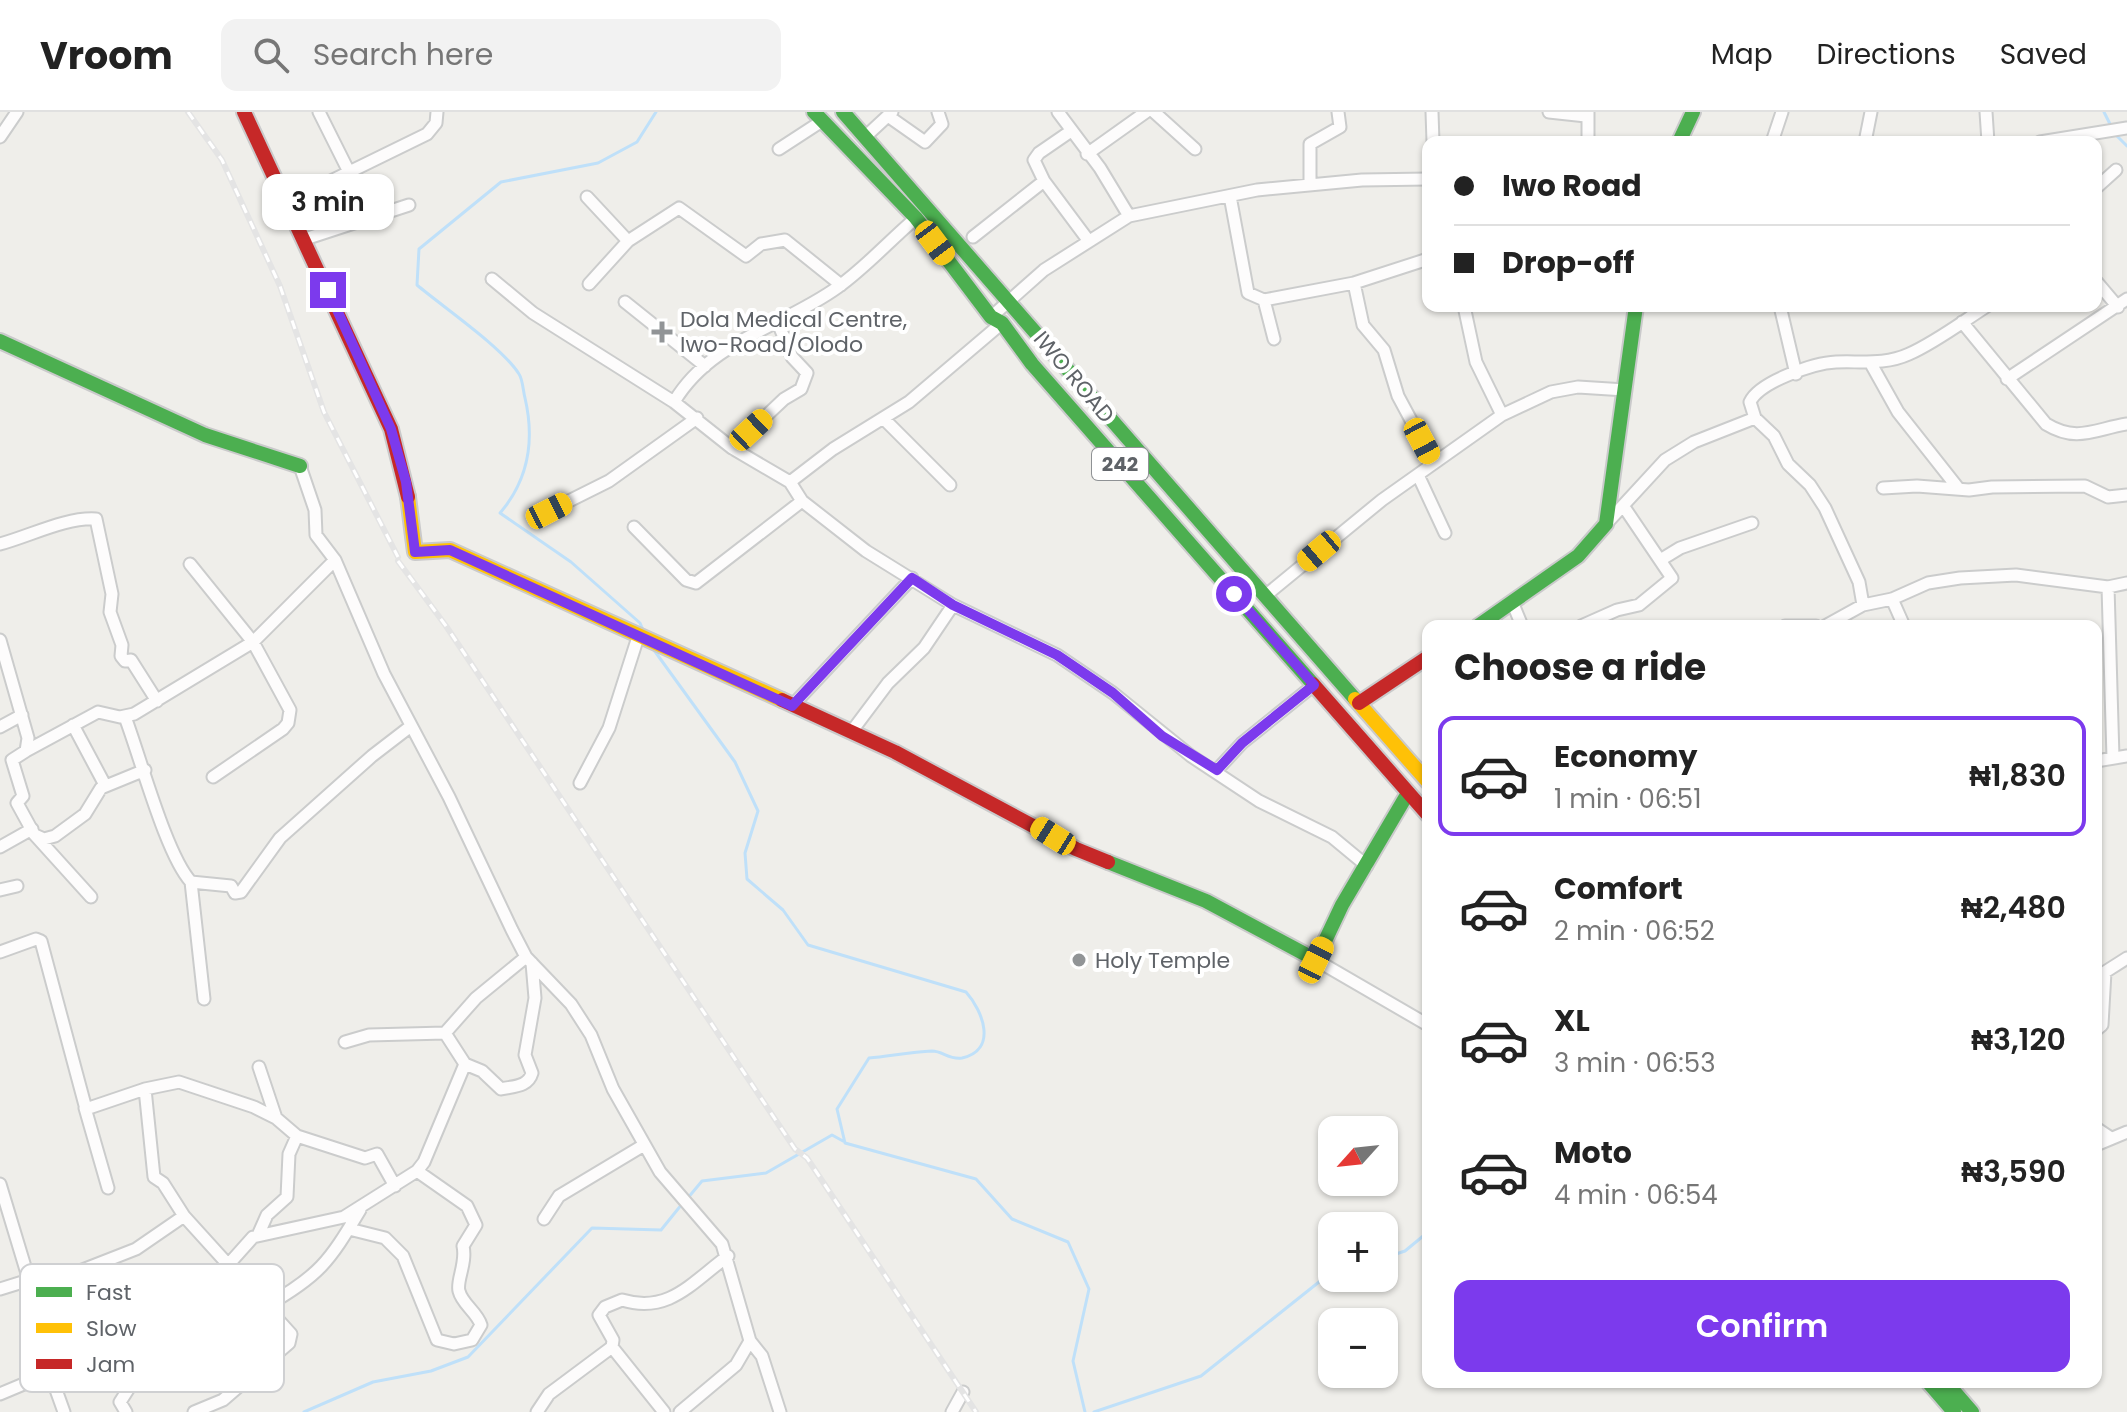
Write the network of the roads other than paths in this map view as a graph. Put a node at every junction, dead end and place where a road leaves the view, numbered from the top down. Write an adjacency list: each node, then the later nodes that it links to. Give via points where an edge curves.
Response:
1 (17, 112): 29 (street)
2 (244, 112): 42 (street)
3 (319, 112): 34 (street)
4 (437, 112): 34 (street, via 427,134)
5 (938, 112): 17 (street, via 942,124 925,142)
6 (1058, 112): 21 (street)
7 (1146, 112): 33 (street)
8 (1154, 112): 32 (street)
9 (1338, 112): 38 (street, via 1340,127 1310,144)
10 (1432, 112): 22 (street)
11 (1549, 112): 18 (street)
12 (1693, 112): 24 (street)
13 (1782, 112): 25 (street)
14 (1871, 112): 26 (street)
15 (1986, 112): 27 (street)
16 (845, 113): 30 (street, IWO ROAD)
17 (890, 114): 30 (street)
18 (1587, 114): 23 (street)
19 (818, 117): 31 (street); 45 (street, IWO ROAD / 242)
20 (2127, 128): 28 (street)
21 (1071, 131): 33 (street); 37 (street, via 1035,158)
22 (1433, 136)
23 (1588, 136)
24 (1682, 136)
25 (1774, 136)
26 (1866, 136)
27 (1988, 136)
28 (2079, 136)
29 (0, 137)
30 (865, 137): 58 (street, IWO ROAD)
31 (779, 149)
32 (1195, 149)
33 (1087, 154): 44 (street)
34 (348, 170): 42 (street)
35 (2116, 170): 39 (street)
36 (1422, 179): 38 (street)
37 (1044, 181): 46 (street); 48 (street)
38 (1310, 183): 40 (street)
39 (2102, 183)
40 (1230, 196): 44 (street); 56 (street, via 1248,293)
41 (587, 197): 49 (street)
42 (288, 202): 47 (street)
43 (409, 205): 47 (street)
44 (1129, 216): 48 (street)
45 (916, 218): 54 (street); 64 (street, IWO ROAD / 242)
46 (973, 237)
47 (305, 239): 113 (street, via 391,429 406,482 415,552 450,550)
48 (1088, 240): 58 (street)
49 (628, 241): 53 (street); 54 (street, via 679,208 746,256 761,244 785,240)
50 (1422, 261): 52 (street)
51 (492, 279): 74 (street, via 545,321)
52 (1354, 283): 56 (street); 81 (street, via 1363,325 1384,350 1398,396)
53 (589, 284)
54 (841, 285): 66 (street)
55 (2102, 286): 59 (street)
56 (1264, 300): 67 (street)
57 (625, 302): 70 (street)
58 (1007, 302): 64 (street); 103 (street, IWO ROAD)
59 (2123, 303): 72 (street)
60 (1465, 312): 75 (street, via 1476,362)
61 (1635, 312): 73 (street)
62 (1781, 312): 71 (street)
63 (1978, 312): 65 (street)
64 (996, 320): 78 (street); 119 (street, IWO ROAD / 242)
65 (1962, 322): 69 (street, via 1908,355); 72 (street)
66 (778, 323): 70 (street, via 740,339); 80 (street, via 792,357 807,373 801,389)
67 (1274, 339)
68 (0, 341): 82 (street, via 205,435)
69 (1870, 362): 71 (street, via 1835,362); 87 (street, via 1898,412)
70 (705, 366): 74 (street)
71 (1796, 374): 77 (street, via 1756,392 1750,410)
72 (2007, 379): 79 (street, via 2046,424 2066,435)
73 (1625, 390): 75 (street, via 1578,387 1551,392); 93 (street)
74 (674, 402): 76 (street)
75 (1502, 415): 81 (street)
76 (697, 418): 80 (street); 91 (street, via 609,481)
77 (1755, 418): 90 (street, via 1694,442 1665,460); 107 (street, via 1825,508 1859,582)
78 (884, 419): 84 (street); 85 (street)
79 (2127, 424)
80 (732, 448): 84 (street)
81 (1434, 463): 83 (street)
82 (300, 466): 98 (street, via 315,510 316,535)
83 (1418, 475): 95 (street); 103 (street)
84 (790, 482): 89 (street)
85 (950, 485)
86 (1883, 488): 87 (street)
87 (1958, 488): 88 (street, via 2085,486 2108,497)
88 (2127, 495)
89 (802, 501): 94 (street, via 696,583 686,580); 100 (street, via 866,551)
90 (1624, 507): 93 (street); 97 (street)
91 (549, 511)
92 (1752, 523): 97 (street)
93 (1606, 524): 105 (street, via 1578,556)
94 (634, 527)
95 (1445, 533)
96 (0, 544): 120 (street, via 62,522 96,519 121,656 131,660)
97 (1662, 559): 110 (street, via 1672,578 1656,593 1639,605)
98 (335, 560): 115 (street); 126 (street)
99 (190, 564): 115 (street)
100 (912, 578): 106 (street); 122 (street)
101 (2127, 583): 102 (street)
102 (2108, 587): 104 (street, via 2002,576 1928,583); 117 (street)
103 (1265, 596): 121 (street, IWO ROAD)
104 (1892, 599): 107 (street); 112 (street)
105 (1513, 604): 108 (street); 109 (street)
106 (953, 605): 128 (street, via 924,648 888,683); 136 (street, via 1057,655 1113,693 1162,736)
107 (1863, 605): 111 (street)
108 (1488, 620)
109 (1520, 620)
110 (1594, 620)
111 (1836, 620)
112 (1901, 620)
113 (639, 638): 122 (street); 139 (street, via 609,728)
114 (0, 640): 123 (street)
115 (253, 642): 120 (street); 138 (street, via 287,703 288,723)
116 (2127, 648): 117 (street)
117 (2112, 649): 133 (street)
118 (1422, 661): 121 (street)
119 (1314, 685): 136 (street); 141 (street, IWO ROAD / 242)
120 (157, 701): 124 (street)
121 (1359, 703): 137 (street, IWO ROAD)
122 (792, 706): 128 (street)
123 (22, 715): 127 (street); 129 (street)
124 (125, 717): 125 (street, via 98,712); 135 (street)
125 (73, 725): 130 (street); 140 (street)
126 (411, 726): 146 (street, via 280,838 241,892); 152 (street)
127 (0, 727)
128 (852, 731): 153 (street, via 1076,849 1206,901)
129 (28, 738): 130 (street); 131 (street)
130 (40, 743): 131 (street)
131 (26, 751): 143 (street, via 12,760 23,796 17,803)
132 (2127, 756): 133 (street)
133 (2113, 758): 134 (street)
134 (2102, 760)
135 (145, 770): 140 (street); 146 (street, via 168,839)
136 (1217, 770): 145 (street, via 1259,801 1332,837)
137 (1422, 775)
138 (213, 777)
139 (580, 783)
140 (105, 785): 143 (street, via 85,814 55,836 44,839)
141 (1408, 793): 142 (street, IWO ROAD / 242); 145 (street)
142 (1422, 808)
143 (33, 832): 144 (street); 149 (street)
144 (0, 847)
145 (1367, 866): 153 (street)
146 (191, 882): 154 (street)
147 (17, 886): 148 (street)
148 (0, 890)
149 (91, 897)
150 (0, 952): 164 (street, via 41,941)
151 (2127, 958): 156 (street, via 2105,972)
152 (529, 960): 157 (street, via 476,998); 159 (street, via 535,998 525,1055 530,1079 501,1089); 171 (street, via 571,1004 591,1035)
153 (1316, 960): 155 (street)
154 (204, 999)
155 (1422, 1022)
156 (2102, 1025)
157 (445, 1033): 158 (street, via 369,1035); 159 (street)
158 (345, 1042)
159 (465, 1064): 172 (street)
160 (259, 1067): 165 (street)
161 (145, 1089): 162 (street); 163 (street); 165 (street, via 179,1082)
162 (128, 1094): 163 (street); 164 (street)
163 (147, 1105): 178 (street, via 154,1177)
164 (85, 1108): 174 (street)
165 (276, 1118): 168 (street)
166 (2102, 1132): 169 (street)
167 (2127, 1132): 169 (street)
168 (297, 1136): 173 (street, via 365,1158 377,1154); 177 (street, via 289,1154 287,1197)
169 (2111, 1138): 170 (street)
170 (2102, 1142)
171 (644, 1145): 179 (street, via 559,1196); 184 (street)
172 (417, 1171): 173 (street); 182 (street, via 467,1206 476,1225 463,1246 466,1258 458,1287 481,1325 472,1340 437,1340 403,1256 385,1238)
173 (395, 1186): 176 (street)
174 (108, 1188)
175 (1, 1189): 186 (street)
176 (360, 1210): 180 (street); 181 (street, via 329,1222); 182 (street)
177 (267, 1215): 181 (street); 183 (street)
178 (184, 1216): 185 (street); 187 (street, via 136,1249)
179 (544, 1219)
180 (349, 1229): 182 (street); 190 (street, via 331,1260)
181 (273, 1231): 183 (street)
182 (369, 1232)
183 (259, 1233): 185 (street)
184 (728, 1256): 192 (street); 194 (street, via 664,1302 642,1306 622,1300 605,1307 599,1315)
185 (229, 1263)
186 (24, 1264)
187 (98, 1264)
188 (20, 1283): 189 (street)
189 (0, 1289)
190 (284, 1295)
191 (284, 1326): 193 (street, via 291,1334)
192 (750, 1341): 209 (street, via 736,1365); 210 (street, via 762,1356)
193 (284, 1347)
194 (612, 1347): 207 (street, via 549,1394); 208 (street)
195 (20, 1386): 202 (street)
196 (1935, 1388): 203 (street)
197 (1949, 1388): 203 (street)
198 (57, 1392): 204 (street)
199 (126, 1392): 205 (street, via 120,1402)
200 (232, 1392): 206 (street)
201 (963, 1392): 211 (street)
202 (0, 1394)
203 (1962, 1410)
204 (64, 1412)
205 (126, 1412)
206 (194, 1412)
207 (537, 1412)
208 (664, 1412)
209 (680, 1412)
210 (780, 1412)
211 (952, 1412)

